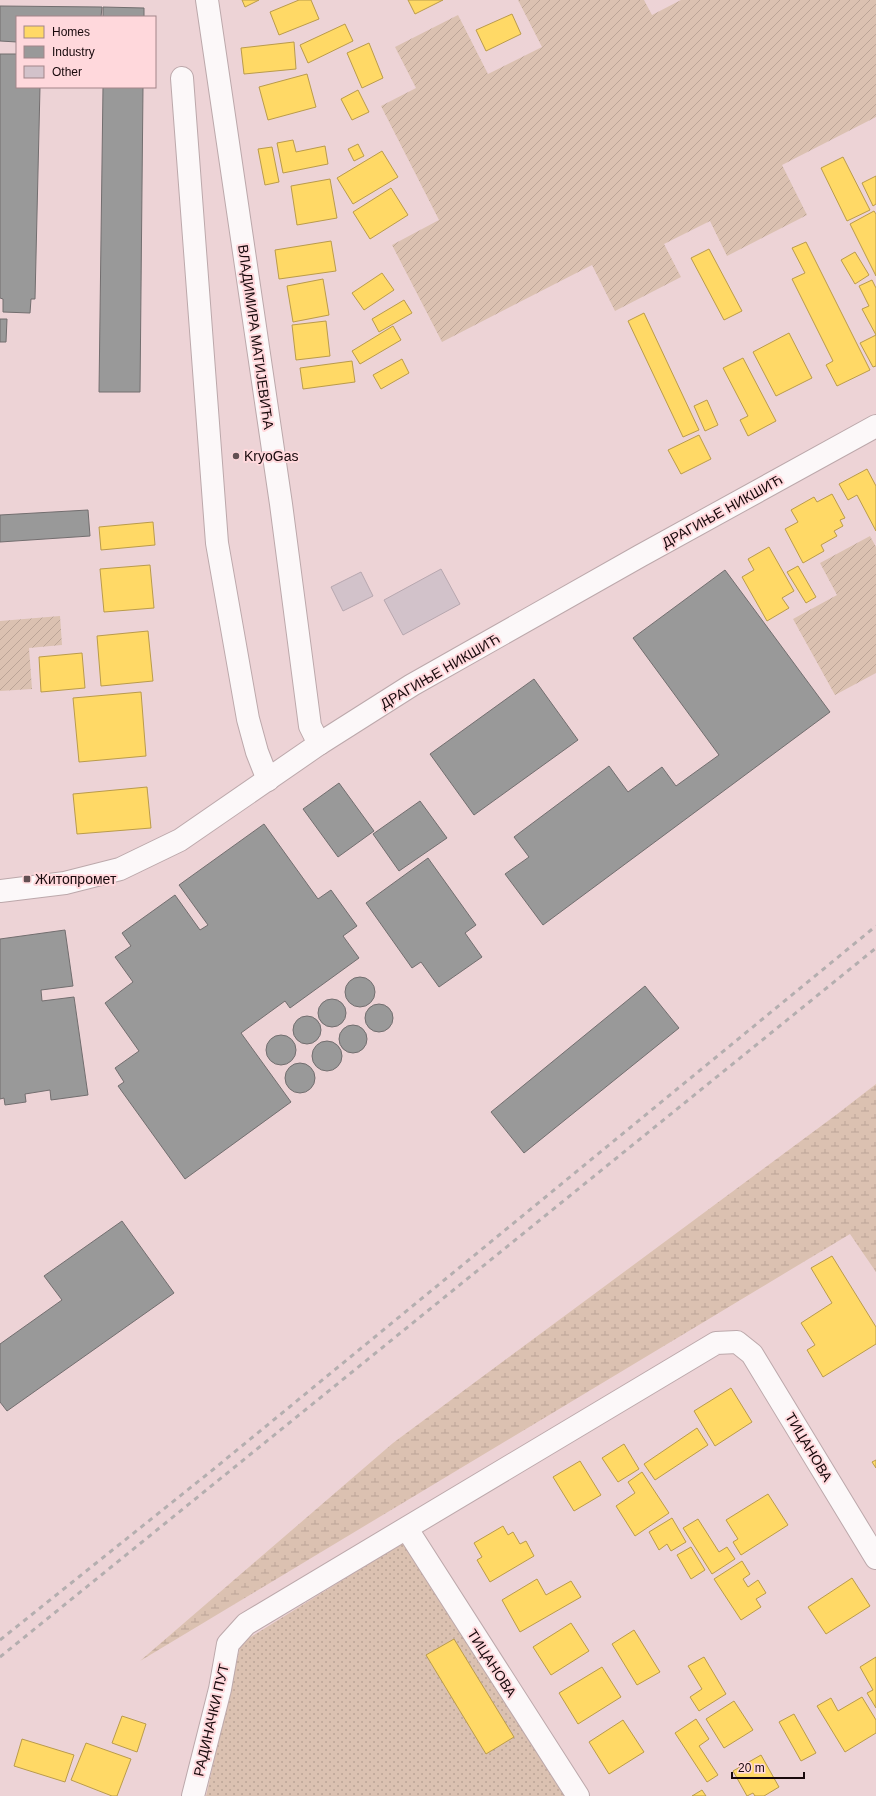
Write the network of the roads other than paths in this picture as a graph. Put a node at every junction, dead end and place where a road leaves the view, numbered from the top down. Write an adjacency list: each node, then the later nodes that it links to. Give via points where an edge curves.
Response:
1 (207, 0): 4 (street, ВЛАДИМИРА МАТИЈЕВИЋА, via 281,504 310,726)
2 (182, 78): 5 (street, via 217,543 248,719)
3 (876, 426): 4 (street, ДРАГИЊЕ НИКШИЋ, via 419,682)
4 (319, 744): 5 (street, ДРАГИЊЕ НИКШИЋ)
5 (268, 780): 6 (street, ДРАГИЊЕ НИКШИЋ, via 180,840 120,869 65,883)
6 (0, 891)
7 (407, 1529): 8 (street, ТИЦАНОВА, via 716,1343 737,1342 752,1354); 9 (street, РАДИНАЧКИ ПУТ, via 246,1624 228,1644 220,1689); 10 (street, ТИЦАНОВА)
8 (876, 1558)
9 (193, 1796)
10 (578, 1796)

